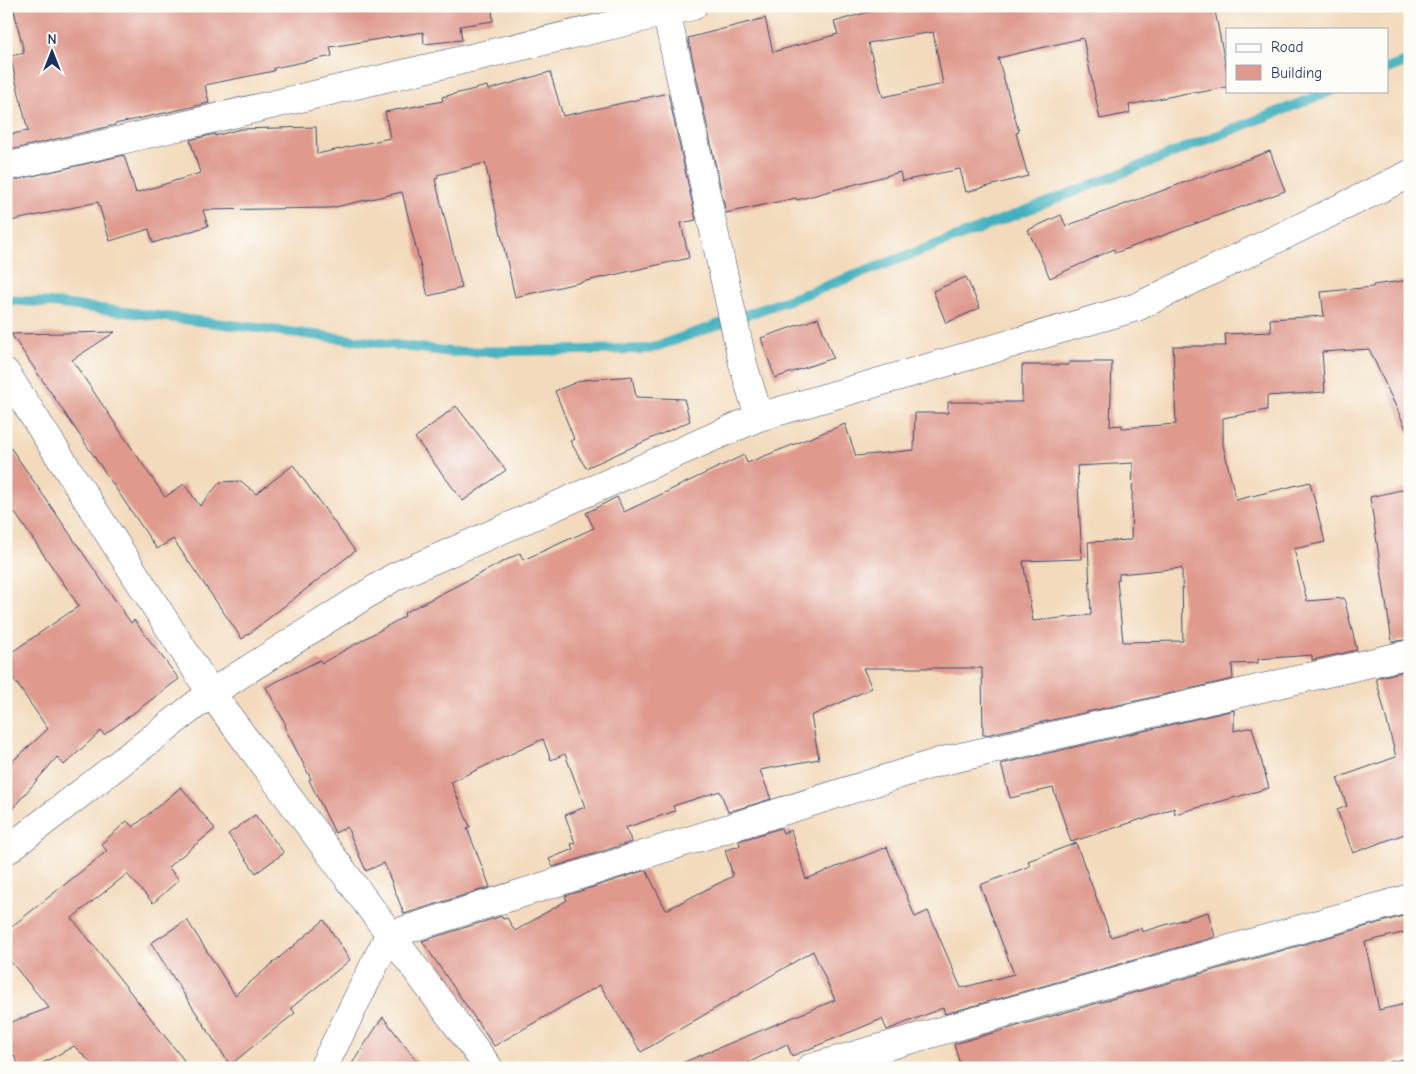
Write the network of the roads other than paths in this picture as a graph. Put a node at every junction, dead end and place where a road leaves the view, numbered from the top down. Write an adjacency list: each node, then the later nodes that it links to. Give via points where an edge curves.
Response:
1 (693, 6): 2 (street)
2 (666, 9): 3 (street); 6 (street, via 743,364)
3 (6, 167)
4 (1410, 174): 6 (street, via 1138,307)
5 (6, 373): 8 (street)
6 (759, 418): 8 (street, via 394,577)
7 (1410, 654): 11 (street, via 939,762)
8 (210, 693): 9 (street); 11 (street)
9 (6, 851)
10 (1410, 898): 14 (street)
11 (389, 935): 12 (street); 13 (street)
12 (323, 1068)
13 (489, 1068)
14 (810, 1068)

